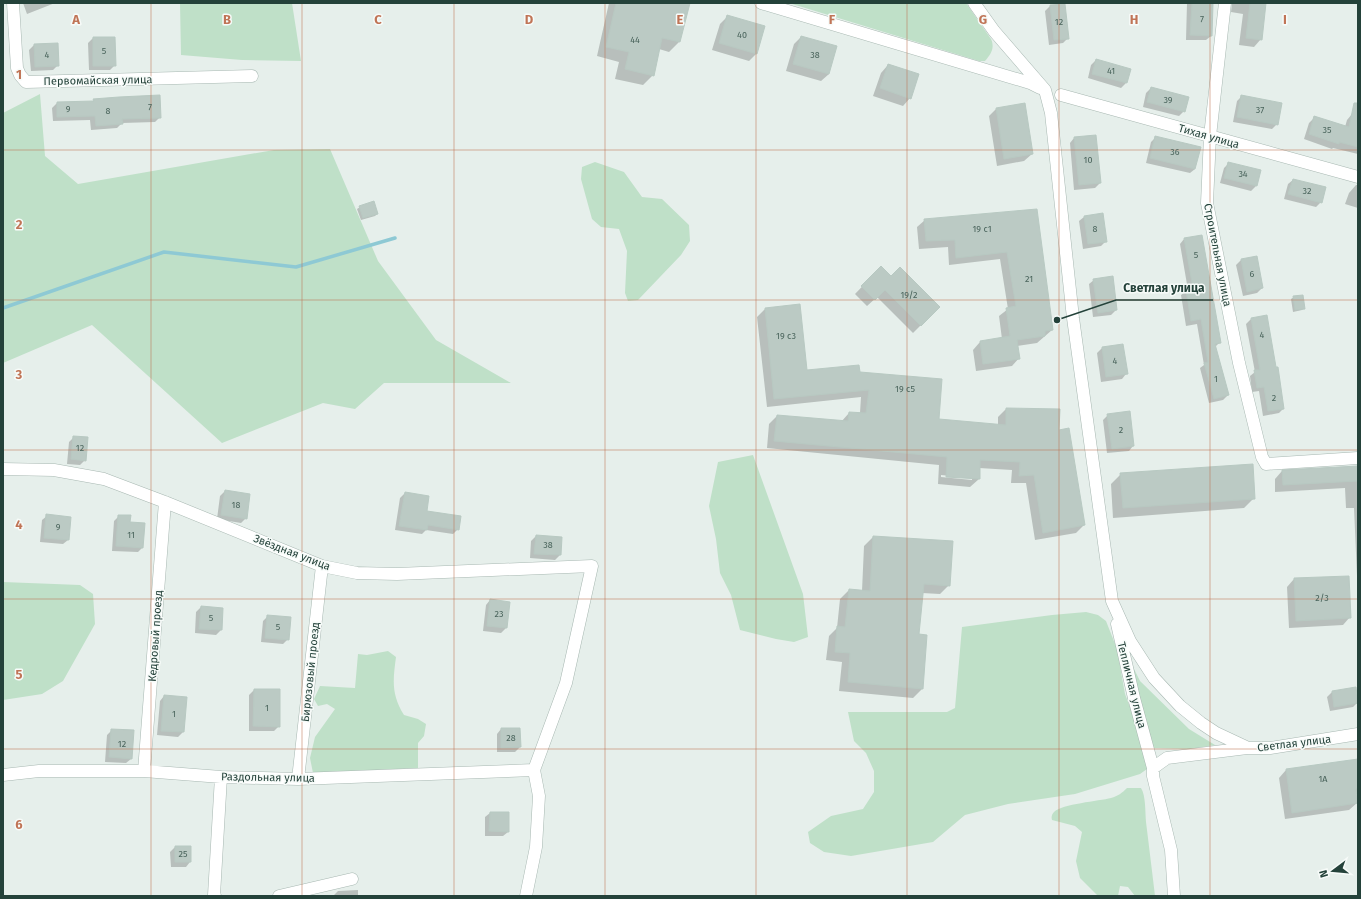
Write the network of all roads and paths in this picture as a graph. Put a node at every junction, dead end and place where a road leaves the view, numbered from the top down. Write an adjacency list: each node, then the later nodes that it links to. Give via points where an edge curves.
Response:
1 (13, 3): 5 (street, Первомайская улица, via 17,68 26,82)
2 (761, 3): 6 (street, via 1030,83)
3 (974, 3): 6 (street, Светлая улица)
4 (1225, 3): 8 (street, Строительная улица)
5 (252, 76)
6 (1044, 90): 14 (street, Светлая улица, via 1051,113 1075,333)
7 (1061, 94): 8 (street, Тихая улица)
8 (1210, 136): 9 (street, Тихая улица); 10 (street, Строительная улица, via 1207,203 1239,362 1262,457 1266,464)
9 (1358, 177)
10 (1358, 458)
11 (3, 469): 12 (street, Звёздная улица, via 54,470 104,479)
12 (165, 502): 13 (street, Звёздная улица); 19 (street, Кедровый проезд)
13 (322, 566): 18 (street, Звёздная улица, via 357,573 398,574 592,566 566,683); 22 (street, Бирюзовый проезд)
14 (1112, 601): 16 (street, Светлая улица, via 1130,642 1154,678 1200,723); 17 (street, Тепличная улица)
15 (1358, 734): 16 (street, Светлая улица, via 1270,748)
16 (1248, 748): 17 (street, via 1167,758)
17 (1153, 768): 27 (street, Тепличная улица, via 1170,850)
18 (534, 770): 22 (street, Раздольная улица); 26 (street, via 539,796 536,847)
19 (144, 771): 20 (street, Раздольная улица, via 38,771); 21 (street, Раздольная улица)
20 (3, 775)
21 (221, 777): 22 (street, Раздольная улица); 24 (street)
22 (298, 779)
23 (352, 879): 25 (street)
24 (215, 896)
25 (279, 896)
26 (526, 896)
27 (1174, 896)

